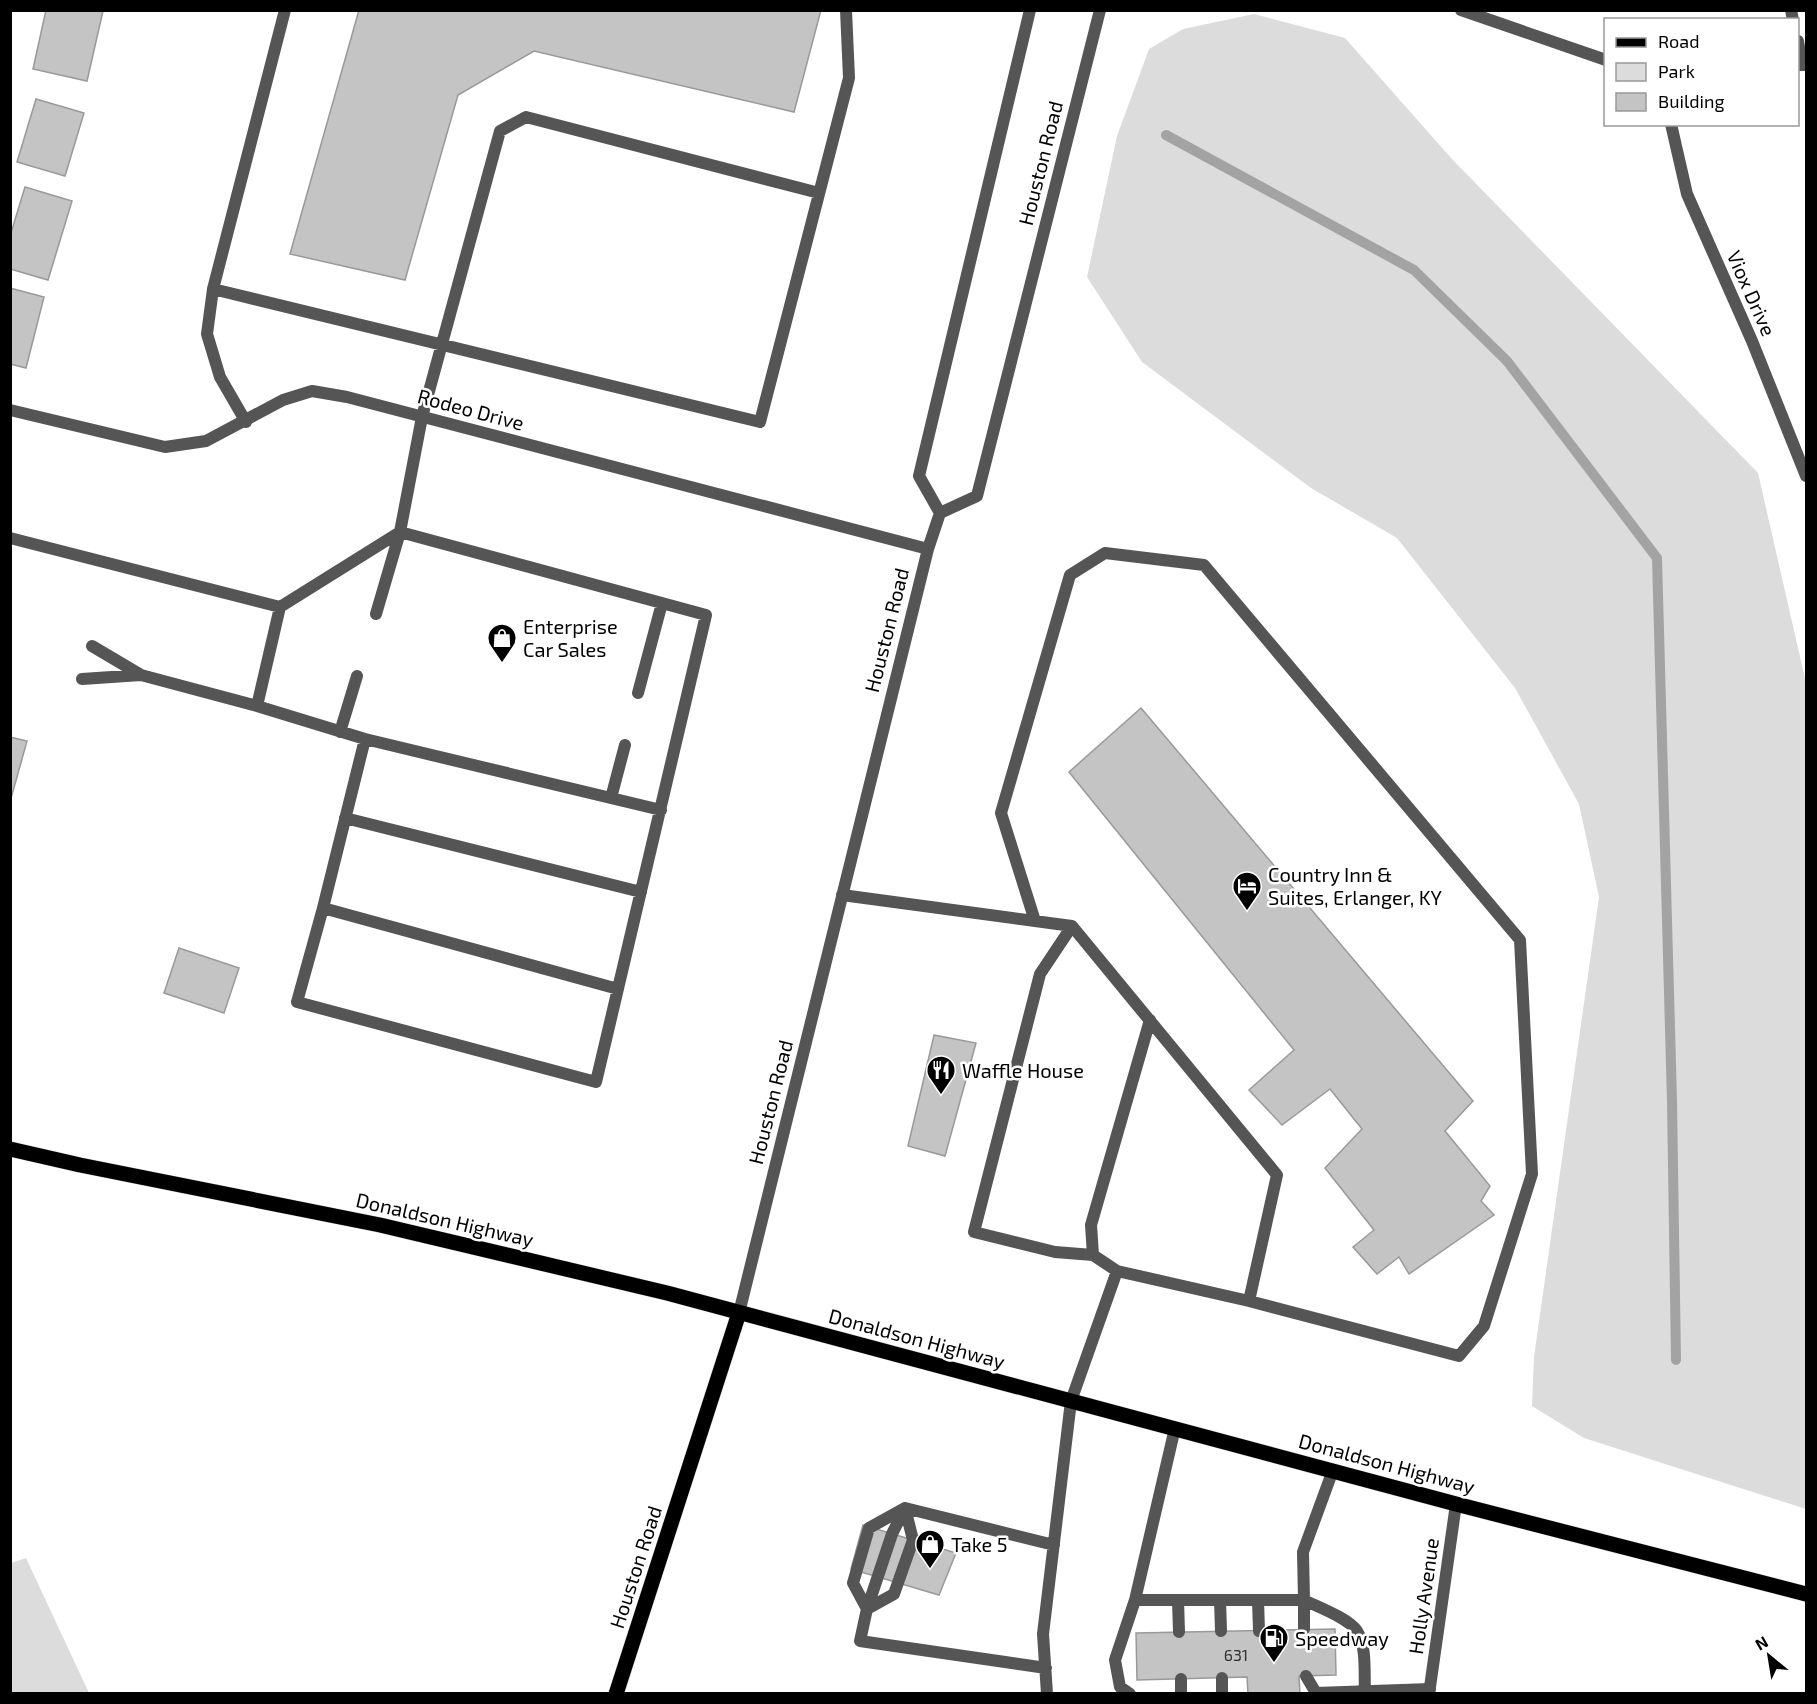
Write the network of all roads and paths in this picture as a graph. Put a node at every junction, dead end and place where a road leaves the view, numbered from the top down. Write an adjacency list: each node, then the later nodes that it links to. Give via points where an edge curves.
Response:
1 (285, 10): 9 (street)
2 (846, 10): 8 (street, via 849,78)
3 (1030, 10): 15 (street, via 918,476)
4 (1100, 10): 15 (street, Houston Road, via 977,496)
5 (1461, 10): 6 (street)
6 (1604, 60)
7 (1671, 126): 14 (street, Viox Drive, via 1688,194)
8 (819, 193): 10 (street, via 526,117 500,131); 10 (street, via 760,422)
9 (213, 289): 10 (street); 13 (street, via 207,334 220,377)
10 (440, 344): 12 (street)
11 (10, 410): 13 (street, Rodeo Drive, via 165,447 206,441)
12 (422, 417): 13 (street, Rodeo Drive, via 312,392 283,400); 16 (street); 18 (street, Rodeo Drive)
13 (246, 422)
14 (1806, 476)
15 (940, 513): 18 (street, Houston Road)
16 (400, 532): 19 (street); 20 (street); 21 (street)
17 (10, 538): 20 (street)
18 (928, 549): 35 (street, Houston Road)
19 (662, 603): 26 (street); 32 (street, via 706,615)
20 (280, 607): 27 (street)
21 (376, 614)
22 (92, 646): 23 (street)
23 (141, 675): 25 (street); 27 (street)
24 (357, 676): 28 (street)
25 (82, 678)
26 (639, 693)
27 (257, 706): 28 (street)
28 (340, 732): 29 (street)
29 (365, 739): 31 (street); 33 (street)
30 (625, 745): 31 (street)
31 (611, 798): 32 (street)
32 (660, 810): 34 (street)
33 (345, 818): 34 (street); 36 (street)
34 (641, 892): 39 (street)
35 (842, 895): 37 (street); 45 (street, Houston Road)
36 (323, 908): 39 (street); 39 (street, via 297,1002 596,1082)
37 (1035, 921): 38 (street); 44 (street, via 1001,813 1070,575 1105,553 1204,565 1520,940 1532,1174 1484,1326 1459,1356)
38 (1072, 926): 40 (street); 42 (street, via 1040,974 974,1232 1055,1252)
39 (618, 989)
40 (1150, 1020): 42 (street, via 1091,1225); 44 (street, via 1277,1176)
41 (10, 1149): 45 (main road, Donaldson Highway, via 369,1222)
42 (1093, 1255): 43 (street)
43 (1117, 1271): 44 (street); 46 (street)
44 (1249, 1301)
45 (739, 1313): 46 (main road, Donaldson Highway); 69 (main road, Houston Road)
46 (1071, 1401): 47 (main road, Donaldson Highway); 51 (street)
47 (1174, 1428): 48 (main road, Donaldson Highway); 53 (street)
48 (1333, 1470): 49 (main road, Donaldson Highway); 57 (street, via 1304,1552)
49 (1456, 1504): 52 (main road, Donaldson Highway); 68 (street, Holly Avenue)
50 (905, 1508): 51 (street); 58 (street, via 892,1534); 58 (street, via 913,1540 894,1594); 58 (street, via 869,1528 853,1583)
51 (1054, 1545): 63 (street, via 1043,1634)
52 (1806, 1594)
53 (1135, 1600): 54 (street); 71 (street, via 1115,1660 1120,1687)
54 (1178, 1600): 55 (street); 62 (street)
55 (1220, 1600): 56 (street); 60 (street)
56 (1258, 1600): 57 (street); 61 (street)
57 (1304, 1600): 59 (street); 67 (street, via 1356,1630 1363,1647)
58 (867, 1609): 63 (street, via 860,1641)
59 (1304, 1629)
60 (1221, 1631)
61 (1258, 1631)
62 (1179, 1632)
63 (1046, 1668): 70 (street)
64 (1306, 1676): 74 (street)
65 (1222, 1678): 73 (street)
66 (1181, 1679): 72 (street)
67 (1365, 1691): 68 (street); 74 (street)
68 (1429, 1691)
69 (616, 1694)
70 (1047, 1694)
71 (1130, 1694)
72 (1181, 1694)
73 (1222, 1694)
74 (1315, 1694)

